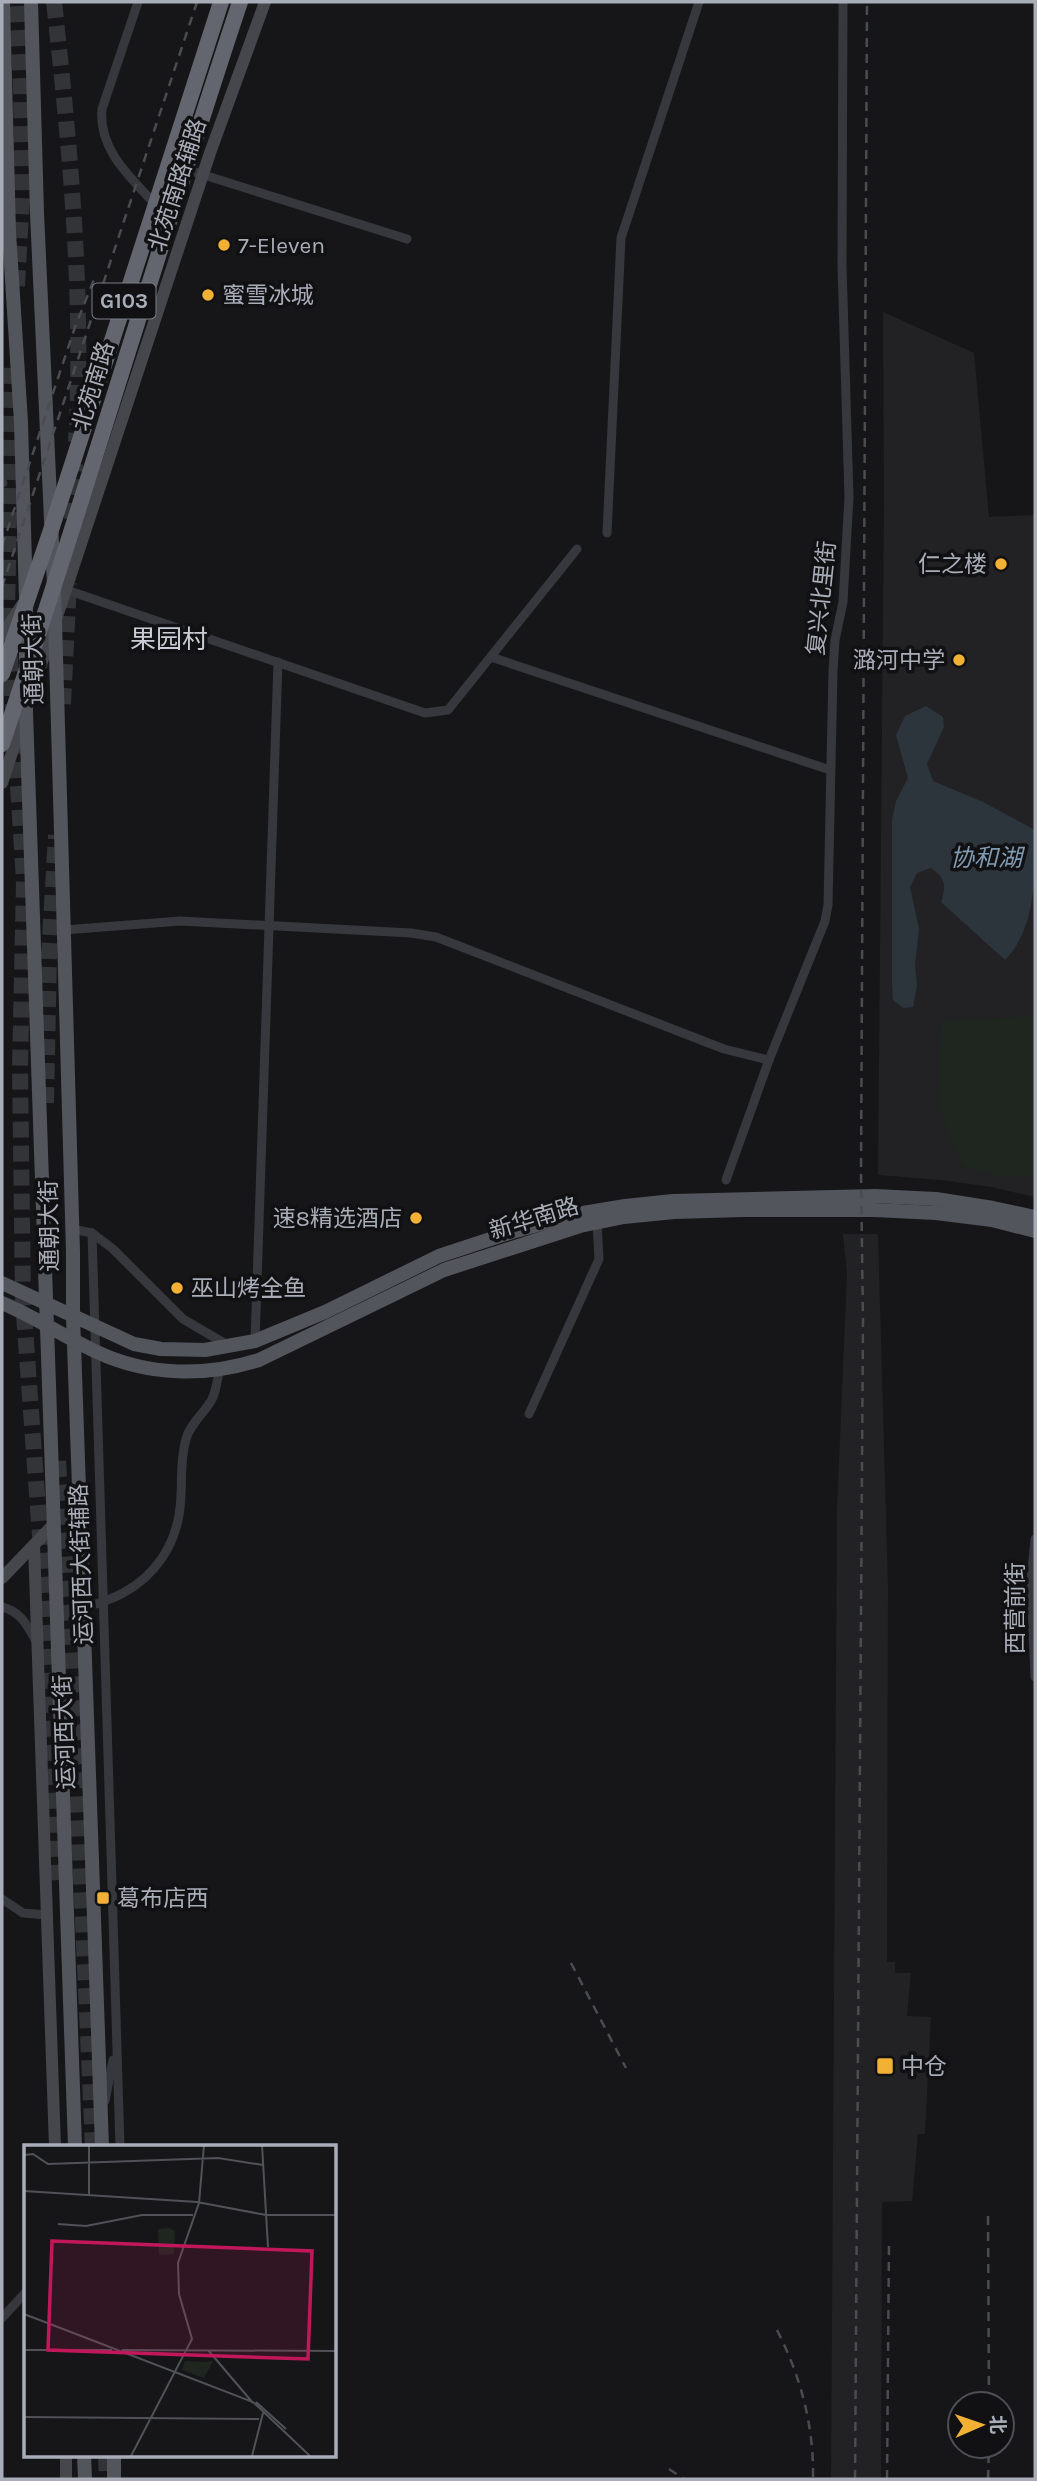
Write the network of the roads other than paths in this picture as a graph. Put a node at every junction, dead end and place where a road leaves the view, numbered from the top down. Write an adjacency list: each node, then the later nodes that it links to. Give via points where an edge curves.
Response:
1 (3, 2): 12 (main road, 通朝大街)
2 (31, 2): 14 (main road, 通朝大街)
3 (138, 2): 11 (street, via 100,124 120,165)
4 (221, 2): 11 (highway, 北苑南路 / G103)
5 (240, 2): 9 (highway, 北苑南路 / G103)
6 (265, 2): 10 (street, 北苑南路辅路)
7 (699, 2): 15 (street, via 621,238)
8 (843, 2): 27 (street, 复兴北里街, via 842,280 849,497 843,602 835,640)
9 (184, 169): 10 (street); 17 (highway, 北苑南路 / G103)
10 (203, 174): 13 (street); 17 (street, 北苑南路辅路)
11 (155, 204): 14 (highway, 北苑南路 / G103)
12 (6, 233): 18 (main road, 通朝大街, via 20,422)
13 (407, 239)
14 (51, 530): 17 (main road, 通朝大街); 18 (highway, 北苑南路 / G103)
15 (607, 533)
16 (576, 549): 21 (street)
17 (60, 588): 19 (main road, 通朝大街); 22 (street); 24 (highway, 北苑南路 / G103)
18 (26, 599): 20 (street); 23 (highway, 北苑南路 / G103); 24 (main road, 通朝大街)
19 (55, 624): 25 (street); 30 (main road, 通朝大街)
20 (2, 635)
21 (491, 657): 22 (street, via 448,710 438,713 425,713); 27 (street)
22 (278, 662): 29 (street)
23 (2, 674)
24 (25, 677): 25 (main road, 通朝大街); 26 (highway, 北苑南路 / G103)
25 (26, 712): 28 (street); 39 (main road, 通朝大街)
26 (2, 744)
27 (830, 770): 31 (street, 复兴北里街, via 825,921)
28 (2, 783)
29 (270, 927): 30 (street, via 180,921); 31 (street, via 436,937 724,1049); 45 (street)
30 (65, 930): 35 (main road, 通朝大街)
31 (769, 1060): 32 (street, 复兴北里街)
32 (726, 1180)
33 (1035, 1217): 45 (main road, 新华南路, via 936,1199 875,1196 625,1206 577,1214 439,1256)
34 (597, 1223): 36 (main road, 新华南路, via 674,1212 874,1210 992,1220); 48 (main road, 新华南路, via 444,1270 259,1360); 49 (street, via 598,1259)
35 (72, 1229): 37 (street); 41 (main road, 通朝大街)
36 (1035, 1231)
37 (92, 1233): 43 (street, 运河西大街辅路); 46 (street, via 183,1319)
38 (2, 1283): 39 (main road, 新华南路)
39 (45, 1302): 41 (main road, 新华南路); 42 (main road, 通朝大街)
40 (2, 1303): 42 (main road, 新华南路)
41 (73, 1316): 43 (main road, 新华南路); 44 (main road, 运河西大街)
42 (45, 1324): 44 (main road, 新华南路); 50 (main road, 运河西大街)
43 (95, 1327): 46 (main road, 新华南路, via 134,1344 161,1349); 47 (street, 运河西大街辅路)
44 (74, 1338): 47 (main road, 新华南路); 56 (main road, 运河西大街)
45 (255, 1341): 46 (main road, 新华南路)
46 (231, 1347)
47 (96, 1351): 48 (main road, 新华南路, via 157,1371); 54 (street, 运河西大街辅路)
48 (220, 1369): 54 (street, via 211,1403 187,1437 181,1459 178,1518 166,1553 139,1584)
49 (529, 1413)
50 (53, 1525): 52 (street); 64 (main road, 运河西大街)
51 (1035, 1539): 58 (street, 西营前街, via 1031,1580)
52 (34, 1545): 53 (street); 57 (street, 运河西大街辅路)
53 (2, 1578)
54 (103, 1601): 56 (street); 61 (street, 运河西大街辅路)
55 (2, 1607): 57 (street, via 25,1620)
56 (83, 1609): 62 (main road, 运河西大街)
57 (37, 1643): 60 (street, 运河西大街辅路)
58 (1035, 1677)
59 (2, 1899): 60 (street, via 23,1913)
60 (47, 1915): 63 (street, 运河西大街辅路)
61 (116, 2044): 62 (street); 66 (street, 运河西大街辅路)
62 (101, 2120): 65 (main road, 运河西大街)
63 (55, 2145)
64 (75, 2145)
65 (102, 2145)
66 (120, 2145)
67 (24, 2294): 68 (street)
68 (2, 2318)
69 (66, 2456): 72 (street)
70 (85, 2456): 73 (main road)
71 (114, 2456): 74 (main road)
72 (66, 2479)
73 (85, 2479)
74 (114, 2479)

